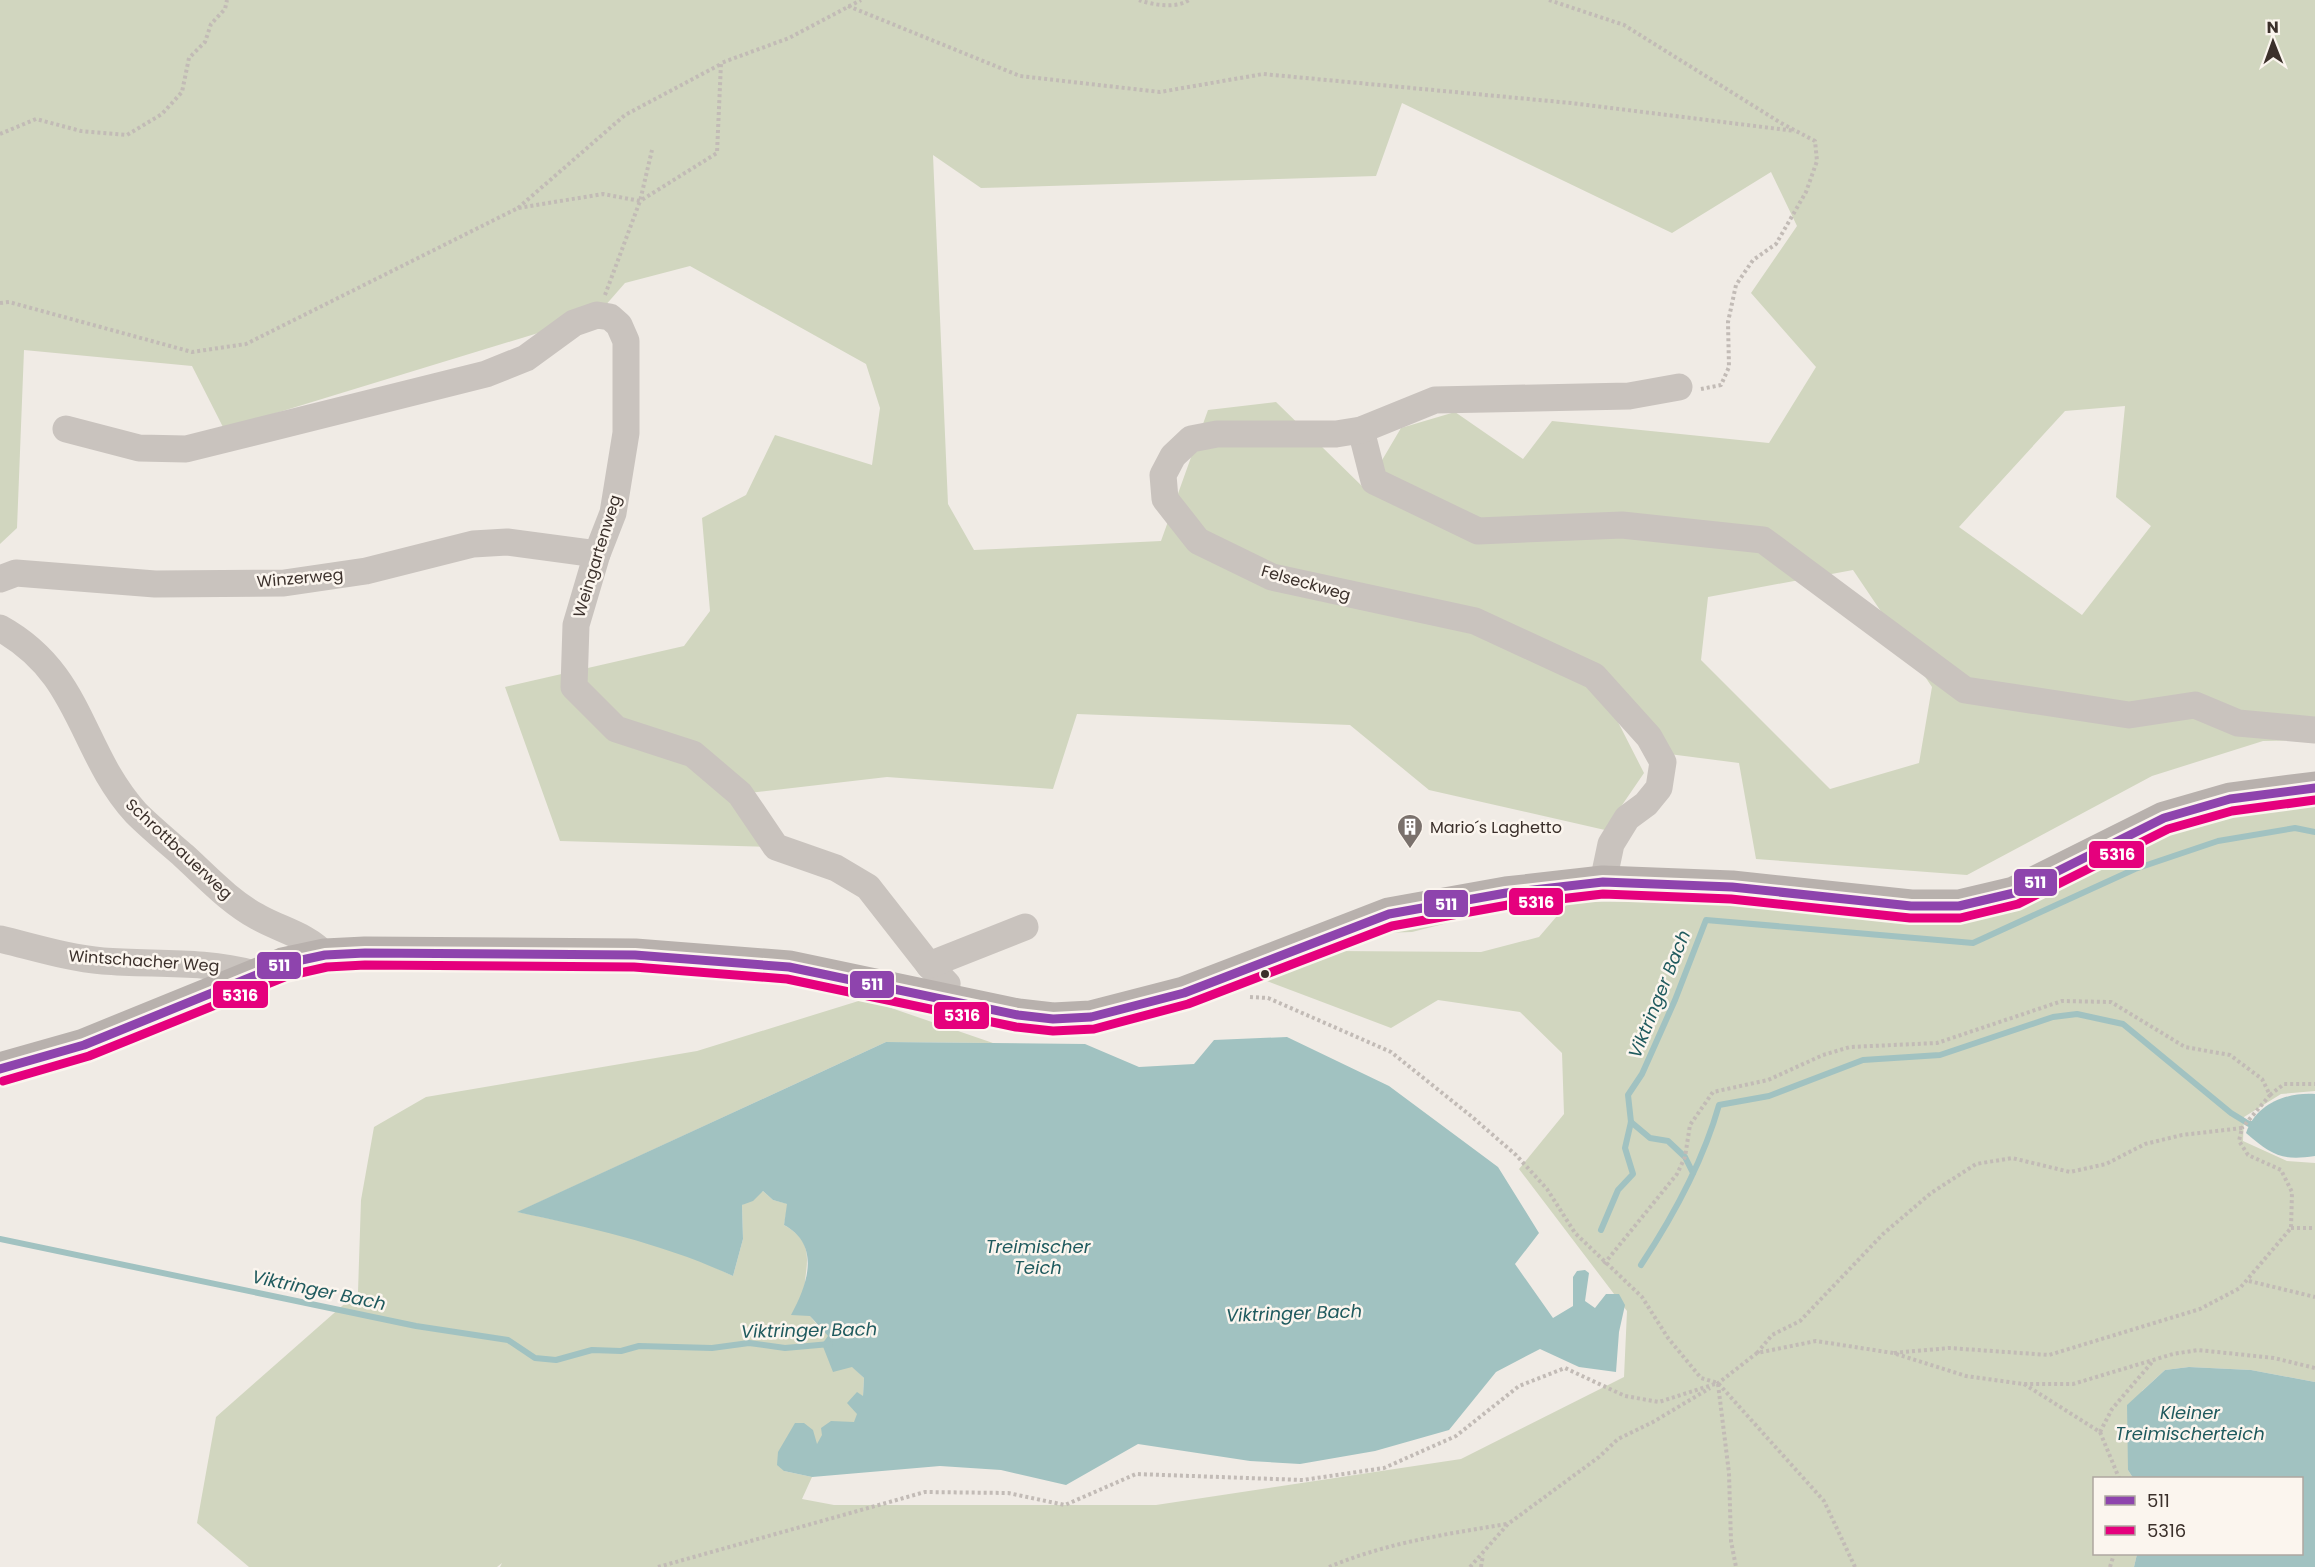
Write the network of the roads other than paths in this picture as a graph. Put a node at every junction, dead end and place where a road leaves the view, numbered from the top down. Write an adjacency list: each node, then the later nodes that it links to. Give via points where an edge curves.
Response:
1 (1679, 387): 3 (street, Felseckweg, via 1629,396 1435,400)
2 (66, 429): 4 (street, Weingartenweg, via 139,448 186,449 486,374 526,358 574,323 597,315 610,317 619,325 626,341 626,433 614,513)
3 (1361, 430): 7 (street, via 1374,481 1478,531 1622,525 1763,540 1965,690 2129,715 2195,705 2238,723); 9 (street, Felseckweg, via 1336,434 1217,434 1191,439 1173,456 1163,475 1165,499 1198,541 1272,577 1475,621 1594,675 1648,736 1664,762 1659,788 1627,818 1611,844)
4 (597, 554): 5 (street, Winzerweg, via 507,542 473,544 366,571 284,582 155,584 16,573); 13 (street, Weingartenweg, via 576,625 574,687 616,729 693,754 740,794 776,847 836,868 868,887)
5 (0, 579)
6 (0, 628): 12 (street, Schrottbauerweg, via 19,639 50,668 71,698 109,778 138,815 225,894 257,917 314,942)
7 (2315, 730)
8 (2315, 788): 9 (main road, via 2230,799 2164,818 2014,893 1959,906 1911,906 1732,886)
9 (1604, 882): 15 (main road, via 1506,893 1389,914 1184,993 1091,1017 1053,1019 1018,1015)
10 (1025, 927): 13 (street)
11 (0, 939): 14 (street, Wintschacher Weg, via 71,957 231,968)
12 (325, 955): 14 (main road); 15 (main road, via 635,955 789,967)
13 (928, 965): 15 (street, Weingartenweg, via 947,984)
14 (254, 974): 16 (main road, via 111,1035)
15 (942, 997)
16 (0, 1070)

